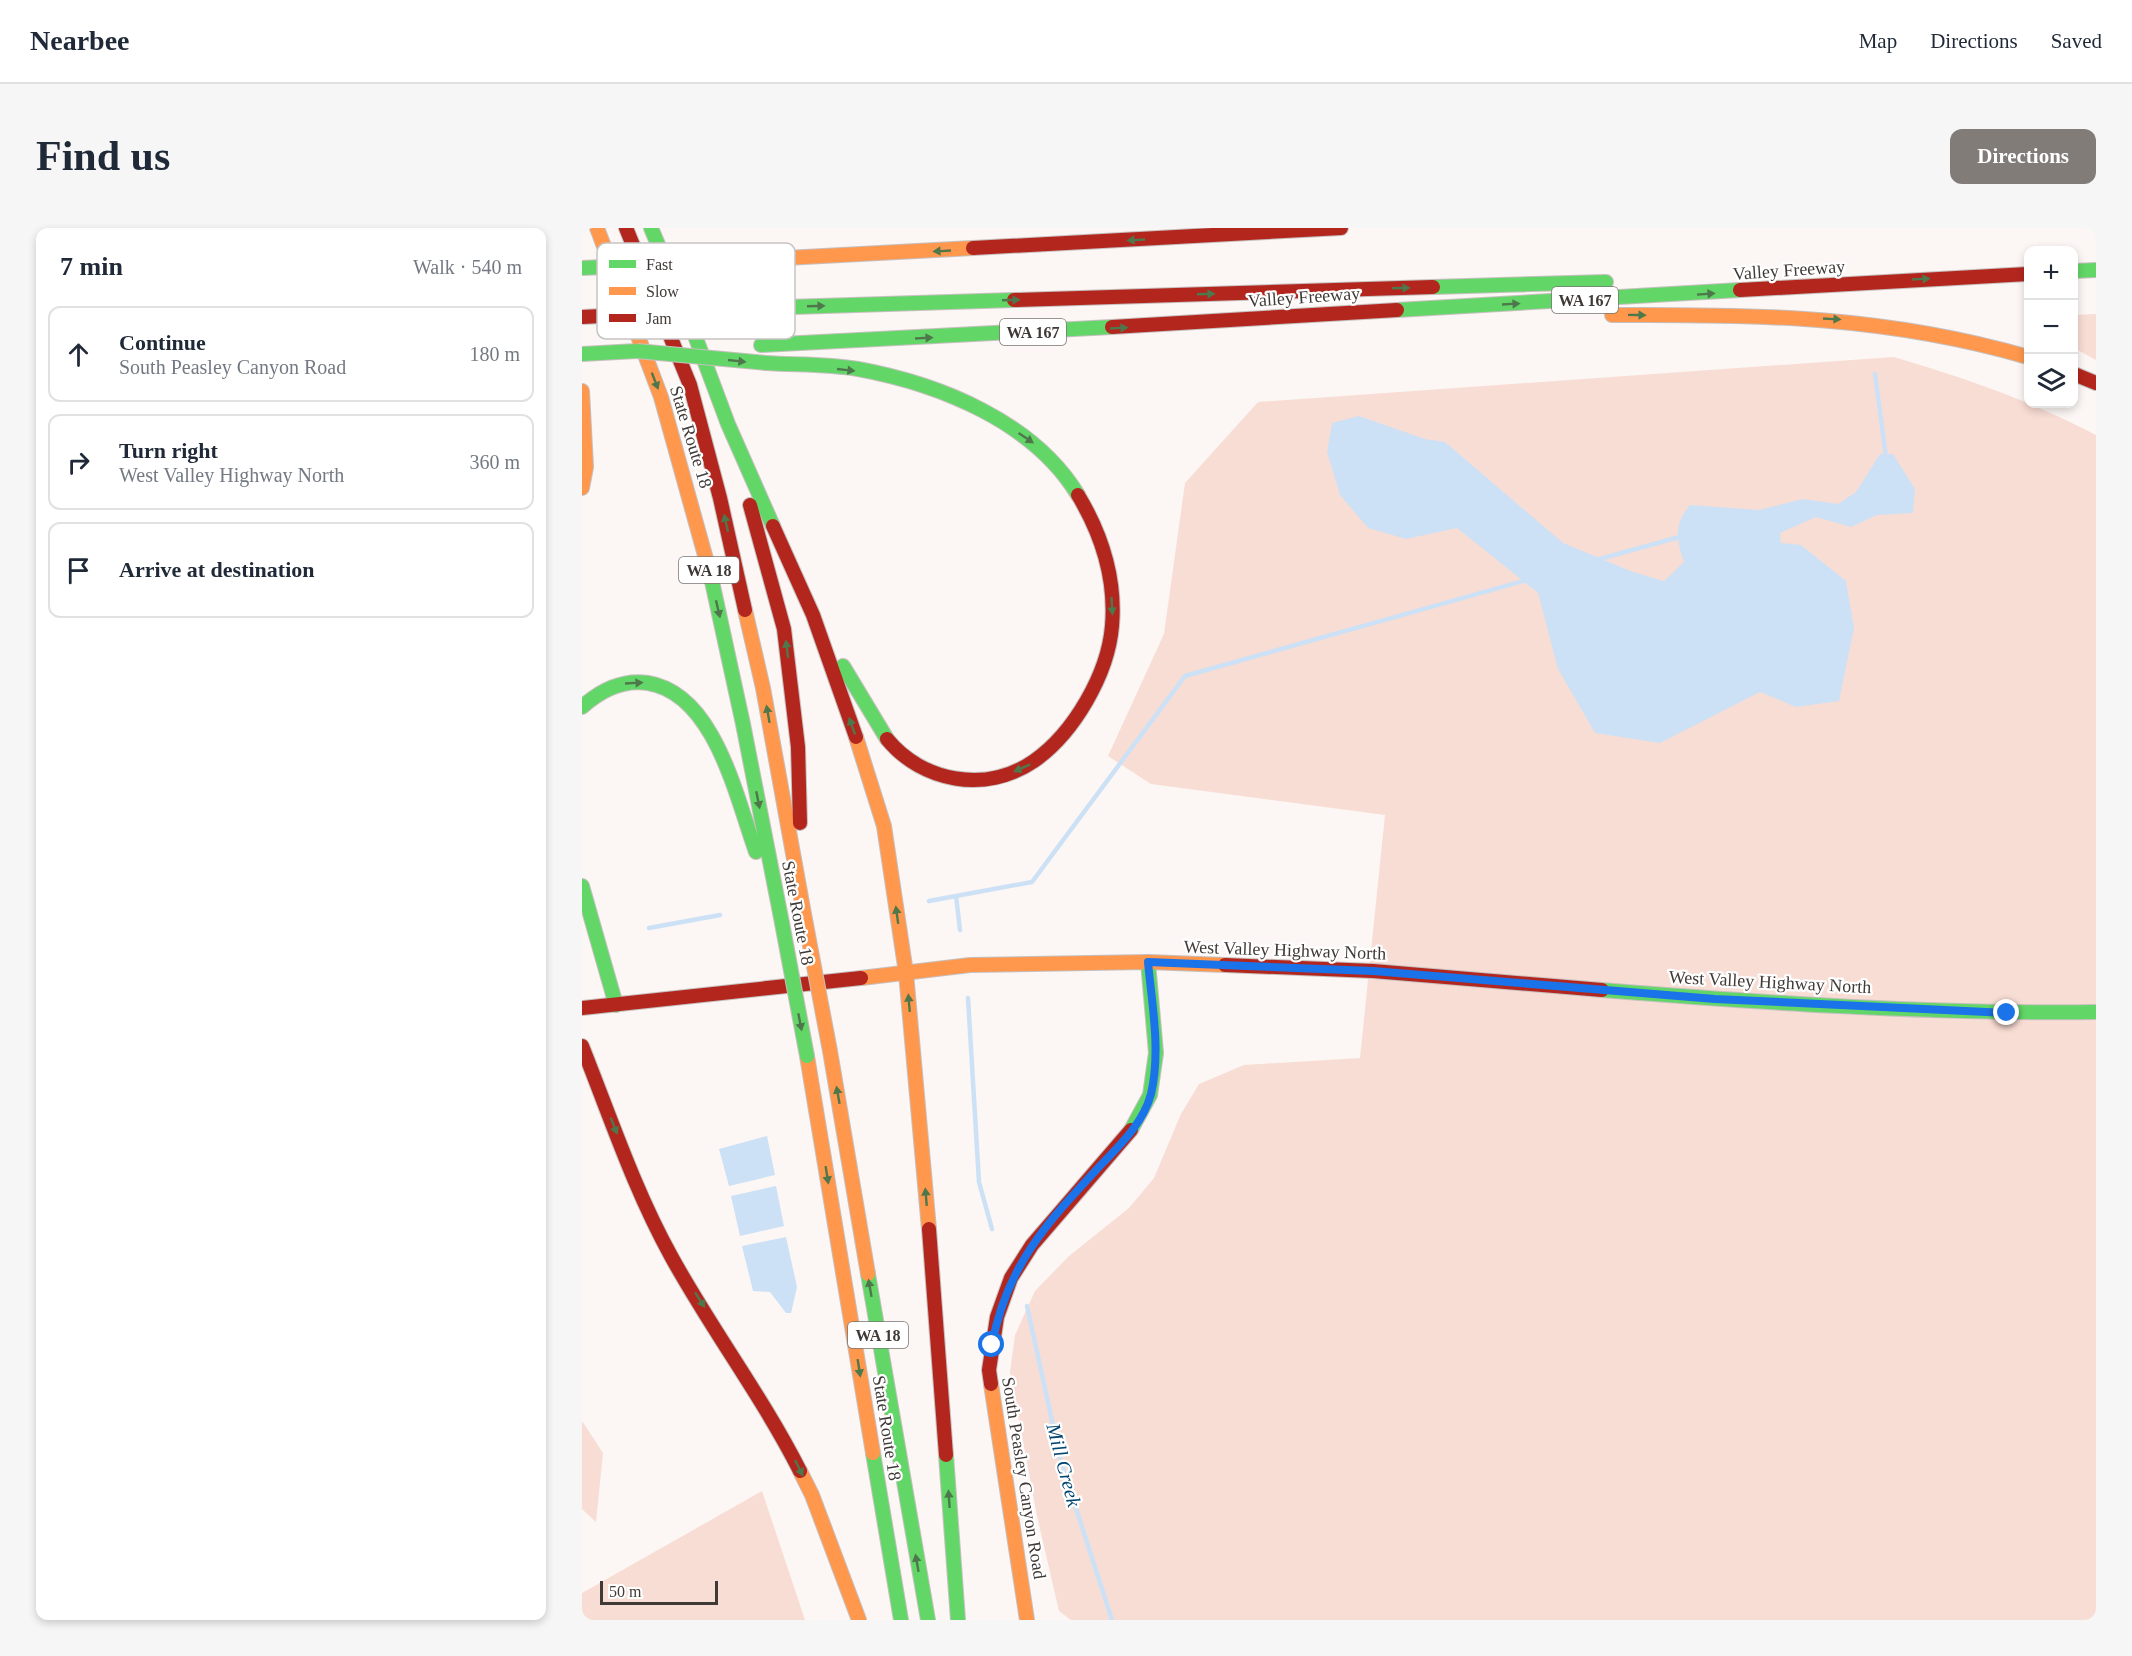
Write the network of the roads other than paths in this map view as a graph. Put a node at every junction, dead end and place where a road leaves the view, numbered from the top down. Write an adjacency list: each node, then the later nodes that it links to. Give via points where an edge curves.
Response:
1 (597, 228): 5 (main road, State Route 18 / WA 18, one-way to 5)
2 (626, 228): 6 (main road, State Route 18 / WA 18, one-way to 2)
3 (651, 228): 7 (main road)
4 (1341, 228): 8 (main road, one-way to 8, bridge)
5 (603, 243)
6 (632, 243)
7 (657, 243)
8 (795, 257)
9 (597, 267): 10 (main road, one-way to 10, bridge)
10 (582, 268)
11 (2096, 270): 12 (main road)
12 (2078, 271)
13 (2024, 274): 16 (main road, Valley Freeway / WA 167, one-way to 13)
14 (1688, 279): 16 (main road, via 1820,274)
15 (1617, 281): 17 (main road, one-way to 15, bridge)
16 (1863, 282): 18 (main road, Valley Freeway / WA 167, one-way to 16)
17 (795, 307)
18 (1306, 314): 19 (main road); 26 (main road, Valley Freeway / WA 167, one-way to 18, bridge, via 1124,328)
19 (1549, 315)
20 (1597, 315): 28 (main road, one-way to 28, via 1859,320 1943,334)
21 (597, 317): 22 (main road, one-way to 21, bridge)
22 (582, 318)
23 (639, 339): 39 (main road, State Route 18 / WA 18, one-way to 39, via 661,396 697,520 740,701)
24 (671, 339): 37 (main road, State Route 18 / WA 18, one-way to 24, via 764,688 720,498 690,385)
25 (696, 339): 32 (main road)
26 (637, 351): 27 (main road, Valley Freeway / WA 167); 35 (main road, one-way to 35, bridge, via 869,372 974,408 1002,422 1042,449 1083,502 1108,565 1112,627 1105,657 1084,703 1056,744 1034,763 1013,772 991,778 953,780 903,757 880,729)
27 (582, 354)
28 (2024, 356)
29 (2078, 376): 30 (main road)
30 (2096, 383)
31 (582, 391): 33 (main road)
32 (728, 424): 35 (main road); 37 (main road, one-way to 32, via 798,758 784,629)
33 (584, 472): 34 (main road)
34 (582, 488)
35 (813, 615): 41 (main road, one-way to 35, via 884,826 866,763)
36 (582, 707): 39 (main road, one-way to 39, via 593,696 628,682 664,687 694,706 712,734)
37 (798, 874): 48 (main road, State Route 18 / WA 18, one-way to 37, bridge)
38 (582, 886): 42 (main road)
39 (782, 923): 47 (main road, State Route 18 / WA 18, one-way to 47, bridge)
40 (1148, 962): 41 (main road, West Valley Highway North, via 1023,963); 44 (main road, West Valley Highway North, via 1373,971 1715,999 2007,1013); 50 (main road, South Peasley Canyon Road, via 1156,1053 1150,1095 1127,1138 1032,1245 1011,1278 997,1317 989,1370)
41 (906, 973): 42 (main road, West Valley Highway North); 49 (main road, one-way to 41)
42 (616, 1005): 43 (main road, West Valley Highway North)
43 (582, 1008)
44 (2096, 1012)
45 (582, 1046): 46 (main road, one-way to 46, via 637,1186 671,1256 782,1435 812,1495)
46 (859, 1620)
47 (901, 1620)
48 (928, 1620)
49 (958, 1620)
50 (1028, 1620)

